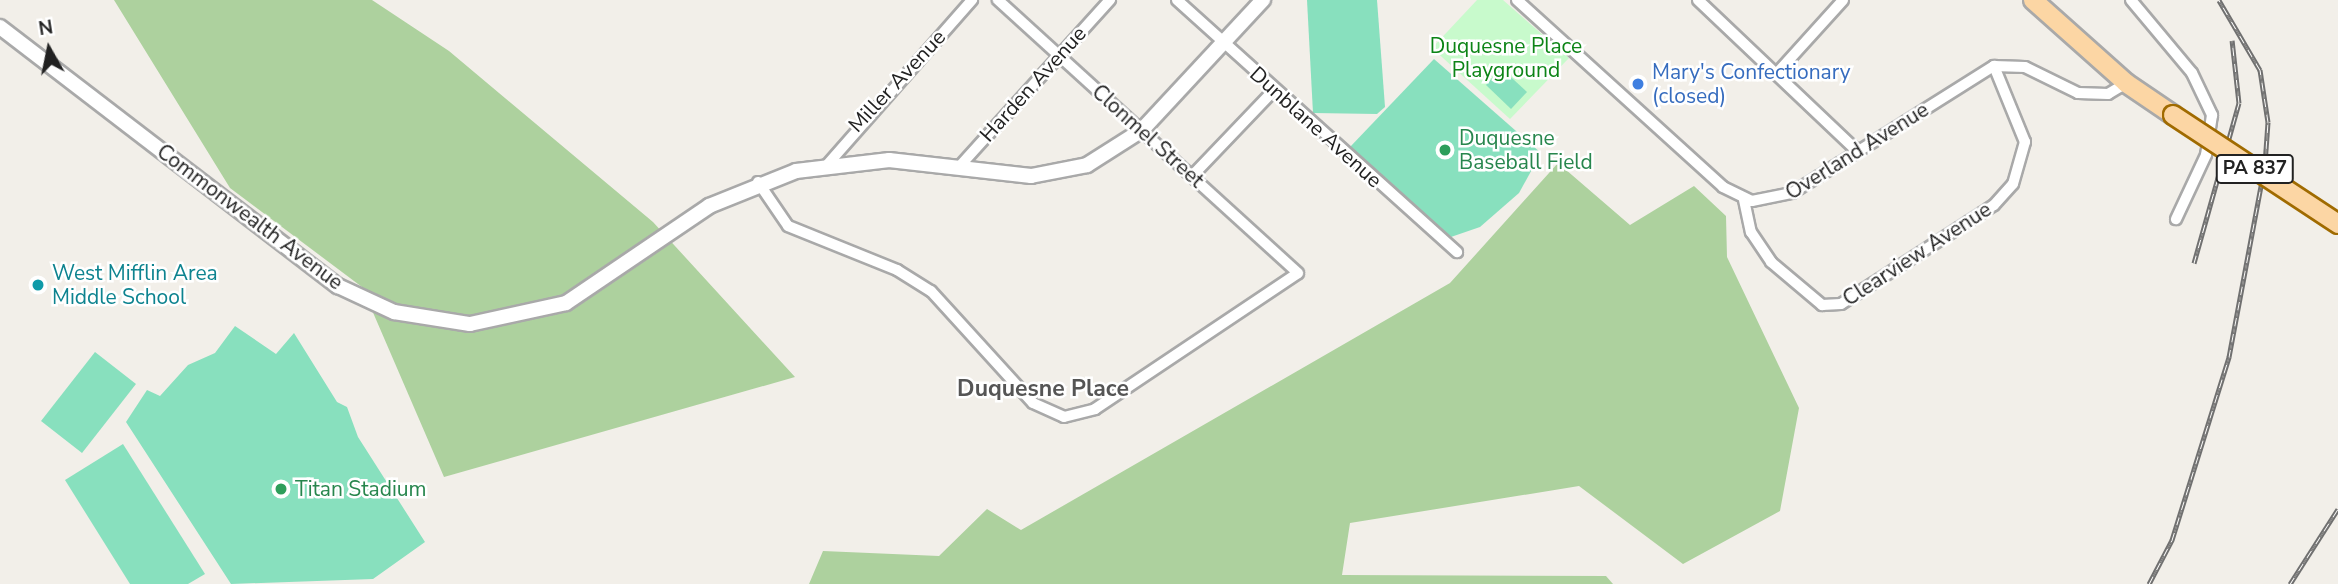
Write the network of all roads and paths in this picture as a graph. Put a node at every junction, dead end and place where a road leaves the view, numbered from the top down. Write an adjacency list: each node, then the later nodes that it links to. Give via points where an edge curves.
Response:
1 (972, 0): 20 (street, Miller Avenue)
2 (998, 0): 13 (street, Clonmel Street)
3 (1110, 0): 13 (street, Harden Avenue)
4 (1177, 0): 12 (street, Dunblane Avenue)
5 (1263, 0): 12 (street, Commonwealth Avenue)
6 (1517, 0): 24 (street)
7 (1698, 0): 15 (street)
8 (1843, 0): 15 (street)
9 (2033, 0): 16 (main road, PA 837)
10 (2131, 0): 25 (street, via 2192,72 2212,115 2206,155)
11 (0, 27): 23 (street, Commonwealth Avenue, via 326,277 366,301 422,319 487,323 566,303 694,216)
12 (1224, 43): 17 (street, Dunblane Avenue); 18 (street, Commonwealth Avenue)
13 (1059, 55): 18 (street, Clonmel Street); 21 (street, Harden Avenue)
14 (1994, 66): 16 (street, via 2025,67 2078,93 2108,94); 19 (street, Overland Avenue); 24 (street, Clearview Avenue, via 2023,132 2025,153 2014,184 1994,205 1841,304 1822,305 1771,262 1751,232)
15 (1778, 72): 19 (street)
16 (2126, 83): 26 (main road, PA 837, bridge)
17 (1275, 89): 22 (street); 27 (street, Dunblane Avenue)
18 (1142, 130): 21 (street, Commonwealth Avenue, via 1100,160 1059,174 1014,176); 22 (street, Clonmel Street)
19 (1857, 151): 24 (street, Overland Avenue, via 1783,197)
20 (827, 165): 21 (street, Commonwealth Avenue, via 889,160); 23 (street, Commonwealth Avenue)
21 (958, 168)
22 (1192, 176): 23 (street, Clonmel Street, via 1298,274 1095,409 1074,418 1051,414 1021,392 930,291 897,270 788,226)
23 (758, 182)
24 (1744, 200)
25 (2176, 219)
26 (2338, 224)
27 (1457, 252)

